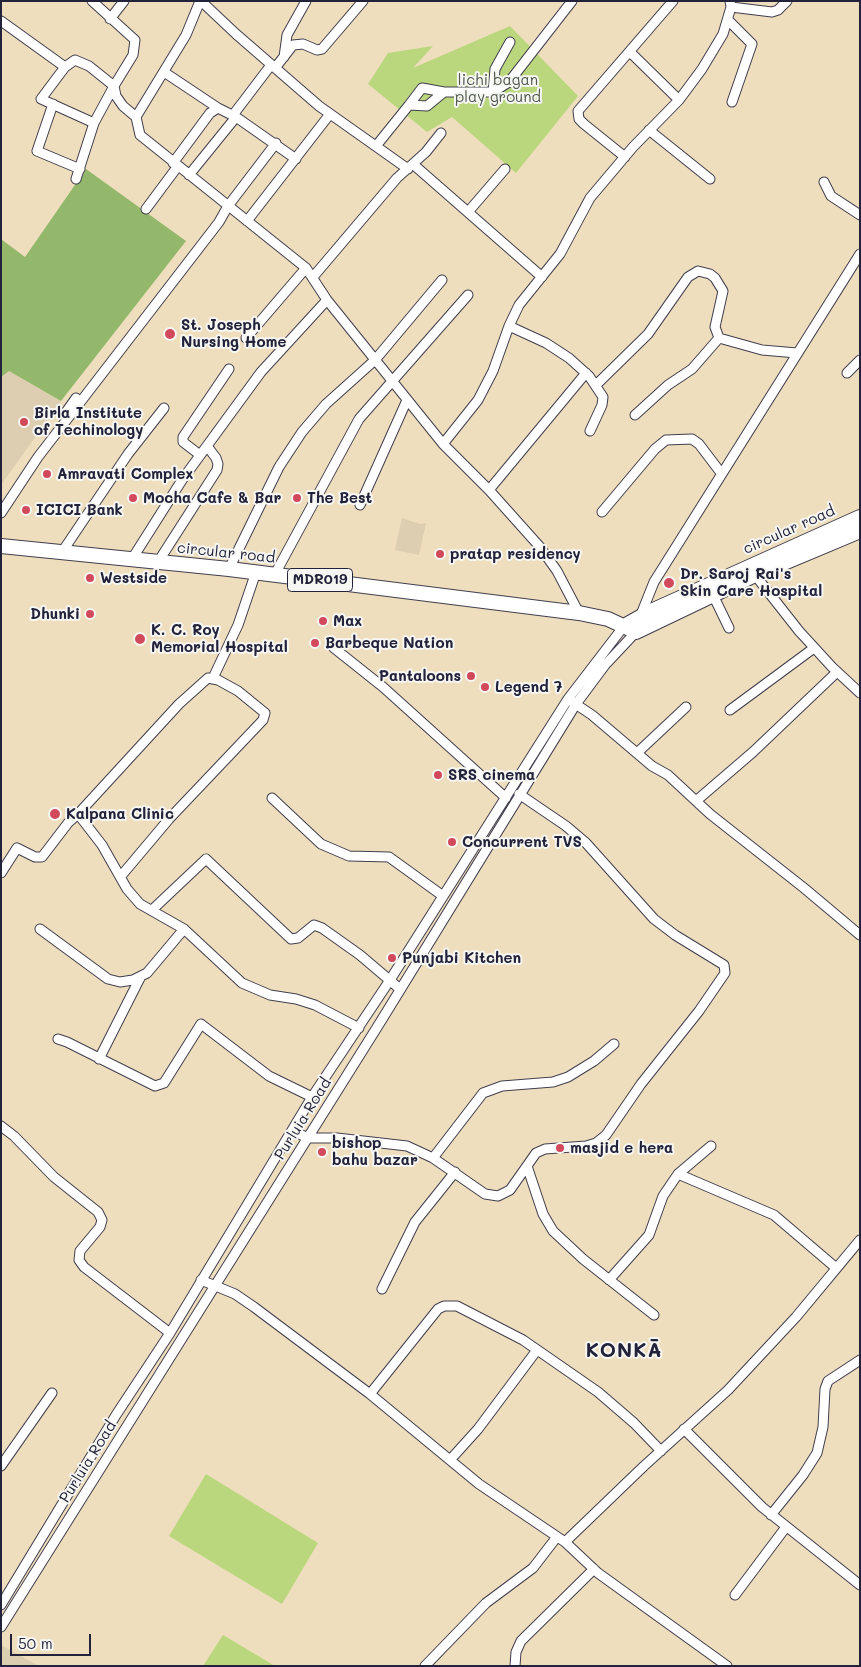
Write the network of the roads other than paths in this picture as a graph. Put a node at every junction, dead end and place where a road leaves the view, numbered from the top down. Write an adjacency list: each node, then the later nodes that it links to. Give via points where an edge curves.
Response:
1 (92, 1): 10 (street)
2 (124, 1): 10 (street)
3 (201, 1): 17 (street); 18 (street)
4 (306, 1): 15 (street, via 287,35)
5 (364, 1): 15 (street, via 322,49 294,45)
6 (572, 1): 21 (street, via 509,82)
7 (673, 1): 14 (street)
8 (787, 1): 9 (street, via 772,12)
9 (730, 4): 11 (street)
10 (110, 19): 19 (street, via 135,40 133,55)
11 (728, 20): 22 (street, via 702,69); 23 (street, via 752,44)
12 (1, 21): 16 (street)
13 (510, 42): 21 (street, via 495,69)
14 (630, 52): 22 (street); 35 (street, via 582,105 578,116)
15 (284, 57): 17 (street)
16 (65, 67): 19 (street, via 75,60 80,61); 24 (street, via 41,99)
17 (273, 67): 27 (street); 28 (street)
18 (164, 72): 26 (street); 29 (street)
19 (114, 86): 29 (street, via 123,106); 30 (street)
20 (444, 92): 21 (street); 25 (street, via 427,106); 25 (street, via 422,88)
21 (493, 92)
22 (679, 100): 31 (street)
23 (732, 102)
24 (52, 104): 30 (street); 39 (street, via 37,151)
25 (409, 105): 34 (street)
26 (218, 108): 28 (street); 37 (street, via 210,113)
27 (330, 114): 34 (street); 36 (street)
28 (235, 116): 33 (street); 41 (street)
29 (136, 117): 37 (street, via 140,136)
30 (94, 123): 39 (street)
31 (649, 130): 35 (street); 43 (street)
32 (441, 134): 38 (street)
33 (276, 144): 36 (street); 45 (street)
34 (376, 146): 38 (street)
35 (625, 157): 53 (street, via 590,198 560,254)
36 (296, 159): 49 (street)
37 (175, 165): 41 (street); 46 (street)
38 (411, 167): 47 (street); 52 (street, via 386,191)
39 (80, 169): 42 (street)
40 (505, 169): 47 (street)
41 (189, 176): 45 (street)
42 (76, 179)
43 (710, 179)
44 (824, 182): 48 (street, via 831,196)
45 (228, 206): 49 (street); 81 (street, via 38,457)
46 (146, 209)
47 (468, 212): 53 (street)
48 (860, 215)
49 (247, 221): 51 (street)
50 (860, 254): 60 (street)
51 (306, 268): 52 (street); 58 (street)
52 (313, 277): 56 (street)
53 (542, 278): 57 (street, via 519,305)
54 (442, 280): 61 (street)
55 (468, 295): 66 (street)
56 (327, 300): 61 (street); 74 (street, via 270,360)
57 (509, 326): 64 (street, via 546,343); 73 (street, via 502,351 478,400)
58 (246, 338)
59 (718, 338): 60 (street, via 762,350); 67 (street, via 715,327 722,300 720,284 710,274 693,272 648,334); 71 (street, via 692,369 668,384)
60 (797, 353): 76 (street)
61 (375, 360): 66 (street); 88 (street, via 326,404 302,432 279,466)
62 (860, 360): 65 (street)
63 (229, 370): 75 (street, via 183,437 183,442)
64 (586, 373): 67 (street); 77 (street)
65 (847, 373)
66 (392, 383): 69 (street); 90 (street, via 359,419)
67 (596, 385): 72 (street, via 603,397 602,405)
68 (76, 398): 78 (street)
69 (407, 400): 73 (street); 79 (street)
70 (164, 408): 85 (street, via 128,454)
71 (635, 415)
72 (590, 431)
73 (443, 444): 77 (street)
74 (207, 446): 75 (street); 87 (street, via 216,458 217,470)
75 (200, 455): 86 (street)
76 (721, 473): 80 (street, via 692,439 666,440 655,448); 94 (street, via 654,582)
77 (490, 490): 93 (street, via 546,555)
78 (1, 504)
79 (360, 505)
80 (602, 512)
81 (1, 513)
82 (860, 517): 94 (main road, circular road)
83 (860, 531): 91 (main road, circular road)
84 (1, 546): 85 (main road, circular road / MDR019)
85 (62, 552): 86 (main road, circular road / MDR019)
86 (132, 559): 87 (main road, circular road / MDR019)
87 (158, 562): 88 (main road, circular road / MDR019)
88 (229, 569): 89 (main road, circular road / MDR019)
89 (256, 572): 90 (main road, circular road / MDR019); 100 (street, via 238,625)
90 (275, 574): 93 (main road, circular road / MDR019)
91 (755, 575): 92 (main road, circular road); 98 (street)
92 (713, 595): 95 (street); 96 (main road, circular road)
93 (579, 613): 96 (main road, circular road / MDR019, via 595,615)
94 (640, 618): 96 (main road, circular road)
95 (729, 628)
96 (630, 629): 102 (street, Purluia Road)
97 (334, 648): 108 (street, via 383,687)
98 (814, 648): 99 (street); 104 (street)
99 (837, 672): 101 (street); 109 (street)
100 (213, 678): 110 (street, via 208,678 179,704); 112 (street, via 238,692 264,713 264,717)
101 (860, 693)
102 (572, 701): 105 (street); 106 (street, Purluia Road); 108 (street, Purluia Road)
103 (686, 706): 105 (street)
104 (730, 710)
105 (638, 753): 109 (street)
106 (519, 794): 120 (street, Purluia Road); 131 (street, via 586,843 654,920 726,968 699,1012 606,1135 586,1146 545,1149 536,1153)
107 (272, 798): 113 (street, via 321,844 348,856 389,857)
108 (506, 798): 113 (street, Purluia Road)
109 (696, 801): 117 (street)
110 (78, 814): 111 (street, via 42,856 35,858 17,848); 112 (street)
111 (1, 873)
112 (121, 876): 114 (street, via 126,889 140,904)
113 (443, 896): 119 (street, Purluia Road)
114 (152, 910): 116 (street); 119 (street, via 206,859 291,939 298,938 314,925 322,928)
115 (40, 930): 118 (street, via 108,979 120,982)
116 (184, 930): 118 (street); 121 (street, via 242,983 270,995 296,998 315,1005)
117 (860, 936)
118 (140, 978): 124 (street)
119 (390, 980): 120 (street); 121 (street, Purluia Road)
120 (400, 989): 128 (street, Purluia Road)
121 (359, 1028): 125 (street, Purluia Road)
122 (58, 1040): 124 (street)
123 (614, 1044): 130 (street, via 568,1077 553,1082 502,1086 483,1093)
124 (99, 1059): 125 (street, via 155,1086 164,1083 201,1024 269,1076)
125 (312, 1097): 127 (street, Purluia Road)
126 (1, 1126): 141 (street, via 54,1178 98,1212 102,1220 100,1227 80,1252 79,1260 84,1268)
127 (292, 1130): 128 (street); 136 (street, Purluia Road)
128 (307, 1138): 130 (street, via 391,1143 408,1146); 138 (street, Purluia Road)
129 (711, 1146): 133 (street)
130 (433, 1158): 132 (street)
131 (527, 1166): 132 (street, via 510,1190 498,1196 485,1194); 137 (street, via 543,1214 553,1231)
132 (455, 1172): 139 (street, via 415,1222)
133 (678, 1174): 135 (street, via 774,1215); 137 (street, via 663,1196 649,1235)
134 (860, 1240): 135 (street)
135 (836, 1267): 146 (street, via 722,1397)
136 (201, 1280): 138 (street); 141 (street, Purluia Road)
137 (609, 1280): 140 (street)
138 (214, 1287): 145 (street, via 235,1294); 158 (street, Purluia Road)
139 (382, 1289)
140 (654, 1315)
141 (170, 1333): 157 (street, Purluia Road)
142 (537, 1350): 145 (street, via 466,1309 444,1306 432,1315); 147 (street, via 612,1403); 148 (street, via 478,1429)
143 (860, 1360): 150 (street, via 828,1381 817,1453)
144 (52, 1393): 149 (street)
145 (370, 1394): 148 (street)
146 (684, 1429): 147 (street); 150 (street)
147 (661, 1451): 153 (street)
148 (450, 1460): 152 (street)
149 (1, 1466)
150 (771, 1515): 151 (street)
151 (786, 1527): 155 (street); 156 (street)
152 (556, 1538): 153 (street); 159 (street, via 533,1568 481,1608)
153 (565, 1542): 154 (street)
154 (594, 1569): 160 (street, via 521,1641); 161 (street)
155 (860, 1585)
156 (735, 1595)
157 (1, 1605)
158 (1, 1626)
159 (425, 1666)
160 (515, 1666)
161 (727, 1666)

